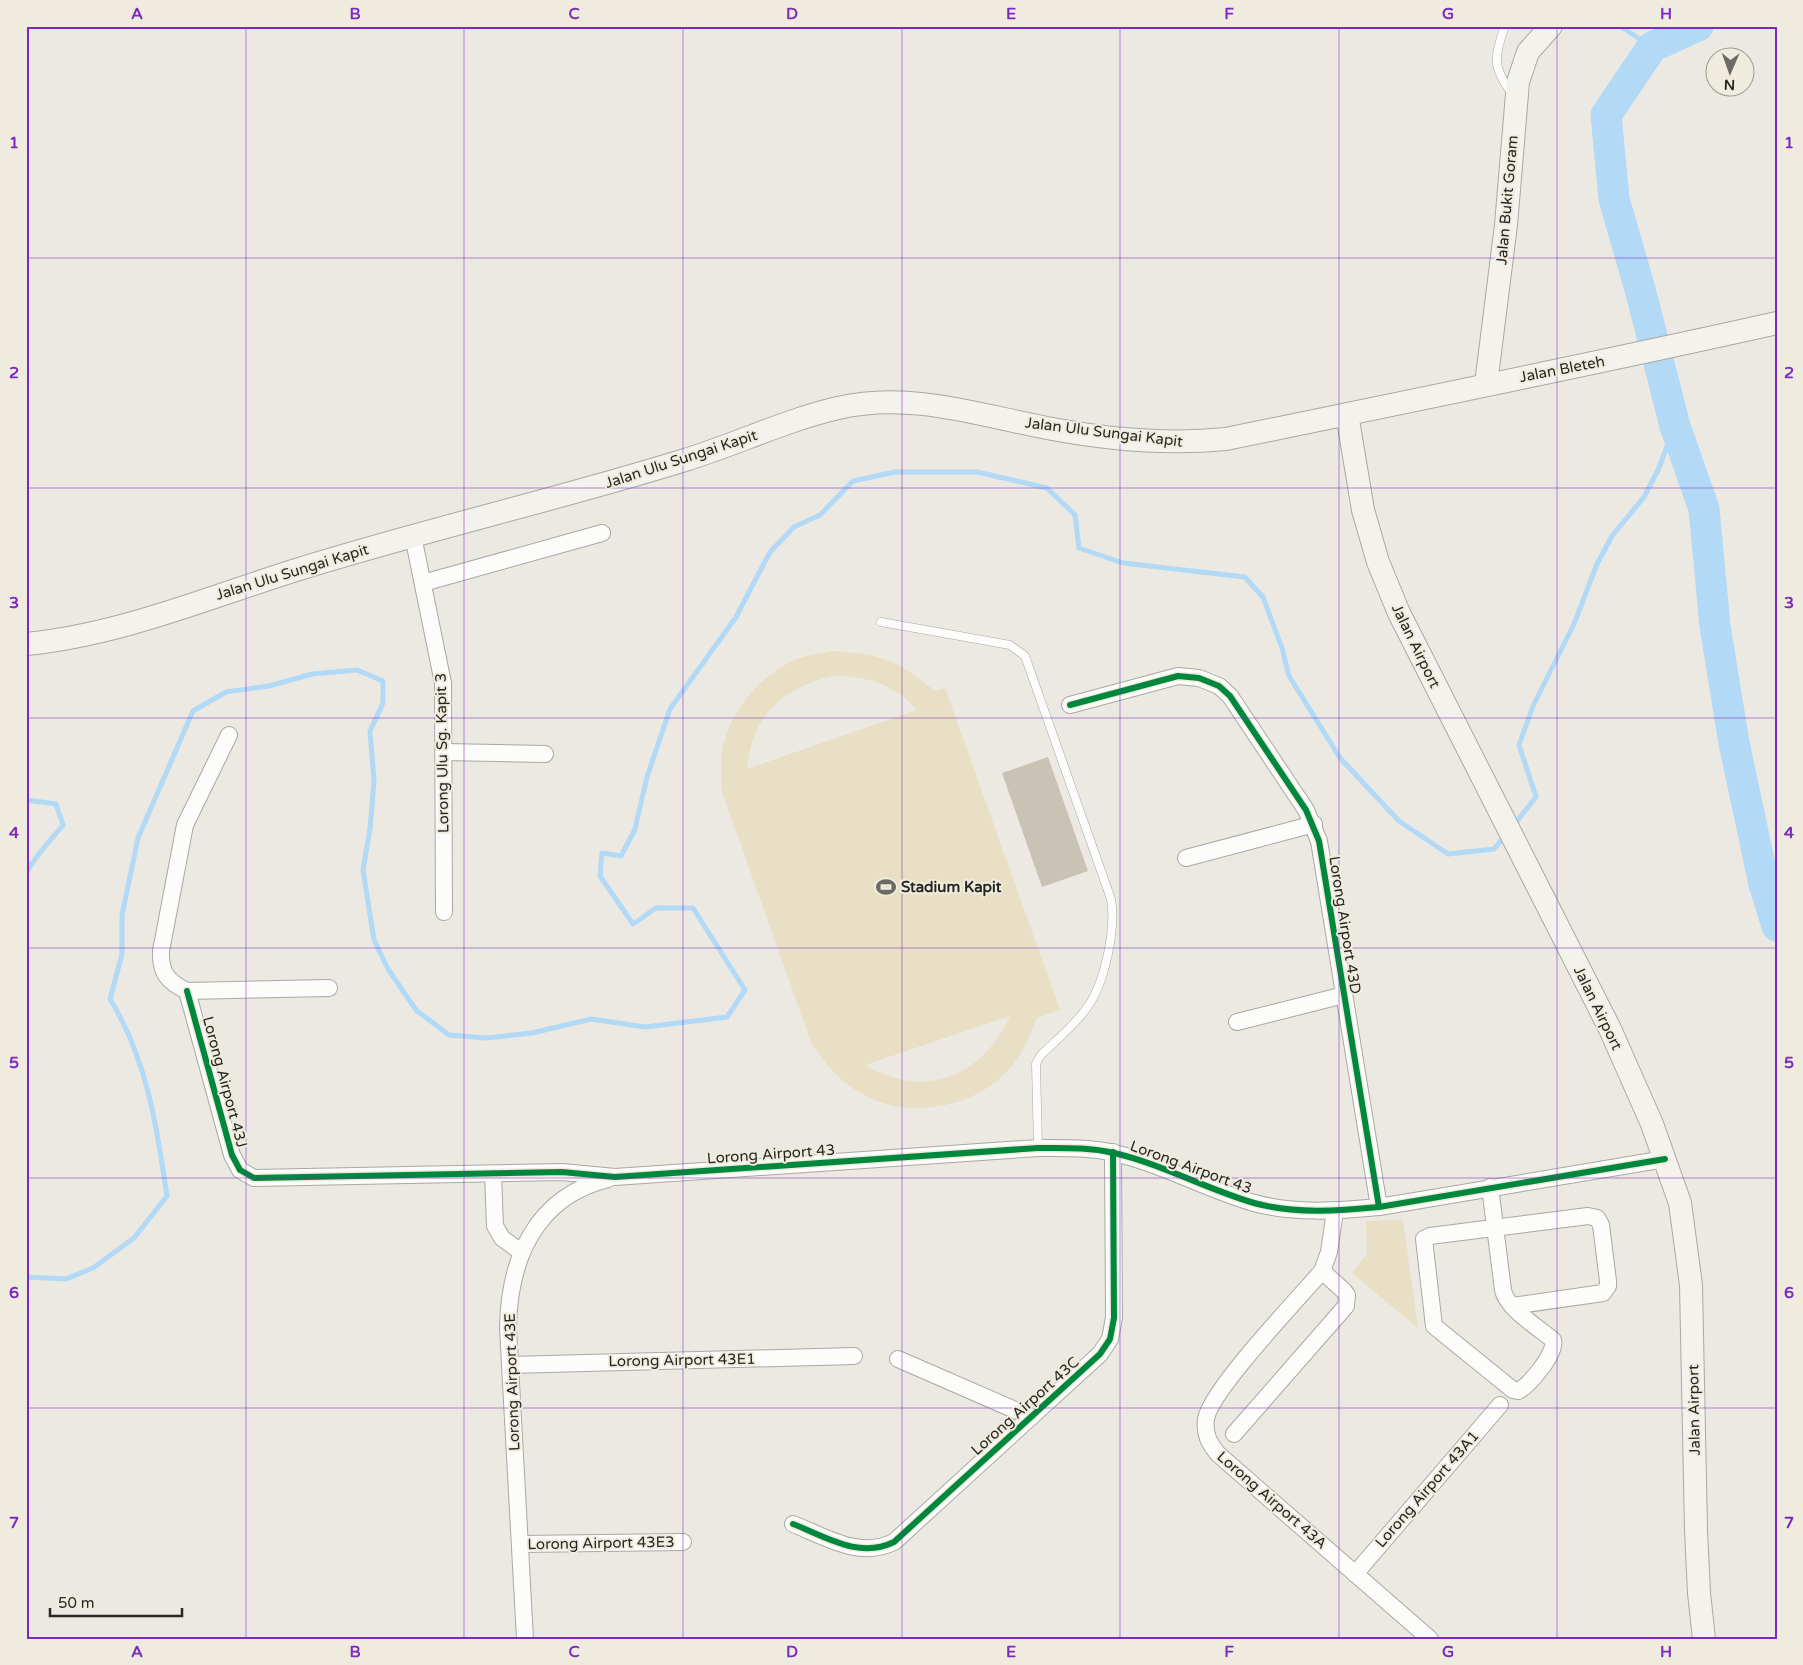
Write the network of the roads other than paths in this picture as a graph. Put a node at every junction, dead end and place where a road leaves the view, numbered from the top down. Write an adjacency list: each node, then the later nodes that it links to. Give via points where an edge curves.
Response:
1 (1505, 26): 3 (lane, via 1498,46 1497,68)
2 (1551, 26): 3 (main road, Jalan Bukit Goram, via 1528,52)
3 (1515, 98): 5 (main road, Jalan Bukit Goram, via 1506,225)
4 (1776, 323): 5 (main road, Jalan Bleteh)
5 (1486, 384): 6 (main road, Jalan Bleteh)
6 (1347, 414): 8 (main road, Jalan Ulu Sungai Kapit, via 1226,439 1191,442 1149,441 1049,428 935,404 897,402 849,406 798,420 688,460); 25 (main road, Jalan Airport, via 1363,510 1378,562 1399,613 1610,1030)
7 (602, 533): 9 (street)
8 (413, 536): 9 (street, Lorong Ulu Sg. Kapit 3); 11 (main road, Jalan Ulu Sungai Kapit, via 108,631 68,640)
9 (423, 583): 14 (street, Lorong Ulu Sg. Kapit 3, via 442,672)
10 (881, 622): 23 (lane, via 1010,645 1026,656 1111,899 1112,938 1095,994 1086,1011 1040,1056 1036,1064)
11 (26, 644)
12 (1070, 705): 16 (street, Lorong Airport 43D, via 1178,676 1209,681 1230,696)
13 (229, 735): 20 (street, via 185,825 161,951 162,970 167,979)
14 (444, 752): 15 (street); 18 (street, Lorong Ulu Sg. Kapit 3)
15 (545, 754)
16 (1314, 824): 17 (street); 21 (street, Lorong Airport 43D)
17 (1186, 858)
18 (444, 912)
19 (329, 988): 20 (street)
20 (187, 991): 26 (street, Lorong Airport 43J, via 232,1155 246,1176 269,1179)
21 (1344, 995): 22 (street); 29 (street, Lorong Airport 43D)
22 (1237, 1022)
23 (1038, 1148): 24 (street, Lorong Airport 43); 27 (street, Lorong Airport 43)
24 (1112, 1152): 30 (street, Lorong Airport 43, via 1256,1203); 39 (street, Lorong Airport 43C, via 1113,1329 1100,1354)
25 (1666, 1159): 28 (street, Lorong Airport 43); 47 (main road, Jalan Airport, via 1680,1203 1691,1285 1696,1530)
26 (493, 1174): 27 (street, via 562,1172); 32 (street, via 495,1226 502,1238)
27 (615, 1177): 32 (street, Lorong Airport 43E, via 575,1191 561,1202 531,1233)
28 (1490, 1188): 29 (street, Lorong Airport 43); 31 (street)
29 (1379, 1206): 30 (street, Lorong Airport 43)
30 (1335, 1212): 33 (street, Lorong Airport 43A, via 1329,1252)
31 (1495, 1228): 34 (street, via 1504,1295); 34 (street, via 1588,1216 1597,1218 1601,1226 1608,1281 1606,1290 1599,1294); 34 (street, via 1424,1239 1434,1326 1518,1391 1553,1352 1555,1344)
32 (521, 1252): 37 (street, Lorong Airport 43E, via 514,1269 508,1308)
33 (1322, 1271): 40 (street, via 1347,1295 1346,1306); 44 (street, Lorong Airport 43A, via 1219,1392 1206,1418 1205,1433 1218,1454)
34 (1512, 1306)
35 (854, 1356): 37 (street, Lorong Airport 43E1)
36 (898, 1359): 39 (street)
37 (510, 1365): 43 (street, Lorong Airport 43E)
38 (1500, 1405): 44 (street, Lorong Airport 43A1)
39 (1031, 1417): 41 (street, Lorong Airport 43C, via 894,1542 881,1548 866,1550 848,1546)
40 (1234, 1434)
41 (793, 1524)
42 (683, 1542): 43 (street, Lorong Airport 43E3)
43 (520, 1544): 45 (street, Lorong Airport 43E)
44 (1355, 1574): 46 (street, Lorong Airport 43A)
45 (525, 1639)
46 (1430, 1639)
47 (1704, 1639)

